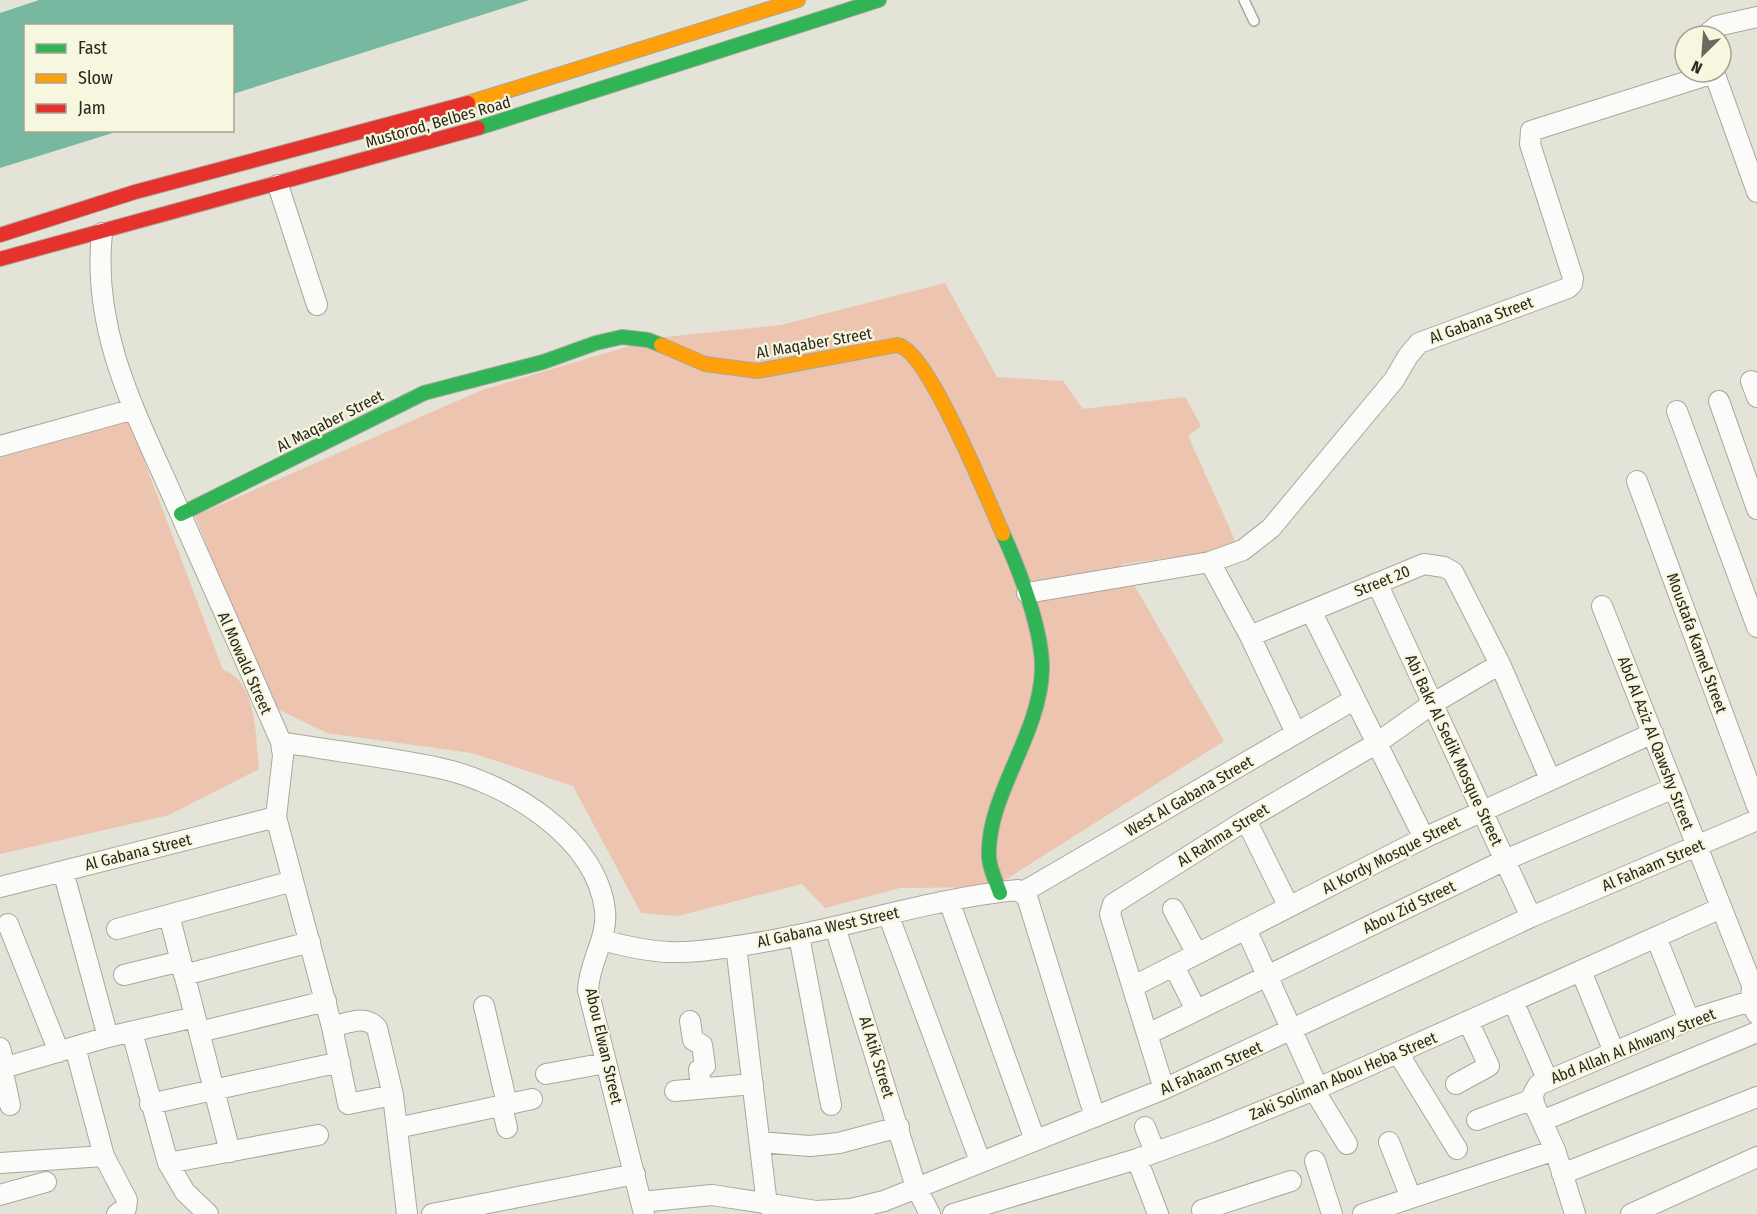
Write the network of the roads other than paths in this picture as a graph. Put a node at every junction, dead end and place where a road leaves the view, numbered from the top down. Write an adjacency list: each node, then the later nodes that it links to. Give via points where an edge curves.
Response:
1 (798, 0): 10 (main road, Mustorod, Belbes Road, via 500,95)
2 (879, 0): 9 (main road, Mustorod, Belbes Road, via 514,118)
3 (1244, 0): 5 (lane)
4 (1757, 17): 6 (street)
5 (1254, 21)
6 (1726, 24)
7 (1677, 84): 24 (street, Al Gabana Street, via 1531,131 1530,144 1572,284 1419,343 1394,380 1271,528 1243,550)
8 (1718, 84): 11 (street)
9 (278, 185): 12 (main road, Mustorod, Belbes Road); 16 (street)
10 (135, 192): 12 (main road); 14 (main road, Mustorod, Belbes Road)
11 (1757, 192)
12 (144, 222): 13 (main road, Mustorod, Belbes Road)
13 (102, 232): 15 (main road, Mustorod, Belbes Road); 18 (street, Al Mowald Street, via 100,289 109,344)
14 (0, 236)
15 (0, 259)
16 (317, 305)
17 (1719, 401): 22 (street)
18 (134, 409): 20 (street); 23 (street, Al Mowald Street)
19 (1677, 411): 29 (street)
20 (0, 446)
21 (1637, 481): 40 (street, Moustafa Kamel Street)
22 (1757, 509)
23 (181, 514): 26 (main road, Al Maqaber Street, via 424,393 543,362 596,343 648,339 705,364 749,370 897,345 914,354 945,406); 36 (street, Al Mowald Street)
24 (1210, 562): 26 (street, Al Gabana Street); 30 (street)
25 (1377, 583): 28 (street, Street 20); 31 (street, Street 20, via 1424,564 1453,572); 33 (street, Abi Bakr Al Sedik Mosque Street)
26 (1027, 593): 51 (main road, Al Maqaber Street, via 1040,647 1040,694 991,826 989,860)
27 (1602, 606): 35 (street, Abd Al Aziz Al Qawshy Street)
28 (1311, 611): 30 (street, Street 20); 32 (street)
29 (1757, 627)
30 (1250, 636): 34 (street)
31 (1500, 664): 33 (street, Al Rahma Street); 38 (street, Street 20)
32 (1355, 699): 34 (street, West Al Gabana Street); 37 (street)
33 (1432, 704): 37 (street, Al Rahma Street); 41 (street, Abi Bakr Al Sedik Mosque Street)
34 (1296, 733): 51 (street, West Al Gabana Street)
35 (1653, 733): 38 (street, Al Kordy Mosque Street); 39 (street, Abd Al Aziz Al Qawshy Street)
36 (281, 742): 42 (street, Al Mowald Street); 65 (street, Abou Elwan Street, via 440,768 488,784 532,808 571,840 589,861 601,886 606,914)
37 (1377, 743): 43 (street, Al Rahma Street); 45 (street)
38 (1550, 779): 41 (street, Al Kordy Mosque Street)
39 (1674, 788): 46 (street, Abd Al Aziz Al Qawshy Street); 47 (street, Abou Zid Street)
40 (1757, 806)
41 (1482, 810): 45 (street, Al Kordy Mosque Street); 47 (street, Abi Bakr Al Sedik Mosque Street)
42 (276, 817): 48 (street, Al Gabana Street); 49 (street, Al Mowald Street)
43 (1246, 820): 53 (street); 74 (street, Al Rahma Street, via 1113,904 1110,914)
44 (1757, 820): 46 (street, Al Fahaam Street)
45 (1424, 838): 53 (street, Al Kordy Mosque Street)
46 (1696, 846): 54 (street, Abd Al Aziz Al Qawshy Street); 58 (street, Al Fahaam Street)
47 (1505, 860): 58 (street, Abi Bakr Al Sedik Mosque Street); 73 (street, Abou Zid Street, via 1306,967)
48 (63, 871): 50 (street, Al Gabana Street); 89 (street)
49 (294, 881): 57 (street); 66 (street, Al Mowald Street)
50 (0, 887)
51 (1014, 892): 52 (street, Al Gabana West Street); 113 (street, via 1027,897)
52 (950, 901): 56 (street, Al Gabana West Street); 121 (street)
53 (1289, 907): 62 (street, Al Kordy Mosque Street)
54 (1721, 908): 64 (street, Zaki Soliman Abou Heba Street); 77 (street, Abd Al Aziz Al Qawshy Street, via 1752,985)
55 (1173, 909): 68 (street)
56 (888, 914): 60 (street, Al Gabana West Street); 132 (street)
57 (170, 915): 61 (street); 70 (street)
58 (1531, 917): 85 (street, Al Fahaam Street)
59 (8, 924): 90 (street)
60 (835, 927): 63 (street, Al Gabana West Street); 117 (street, Al Atik Street)
61 (117, 929)
62 (1246, 929): 68 (street, Al Kordy Mosque Street); 73 (street)
63 (799, 936): 67 (street, Al Gabana West Street); 111 (street)
64 (1656, 937): 71 (street, Zaki Soliman Abou Heba Street); 80 (street)
65 (602, 940): 67 (street, Al Gabana West Street, via 669,952); 95 (street, Abou Elwan Street, via 589,972 588,990)
66 (310, 942): 70 (street); 75 (street, Al Mowald Street)
67 (736, 946): 98 (street)
68 (1197, 954): 69 (street, Al Kordy Mosque Street)
69 (1174, 966): 74 (street, Al Kordy Mosque Street); 79 (street)
70 (183, 968): 72 (street); 83 (street)
71 (1581, 971): 76 (street, Zaki Soliman Abou Heba Street); 91 (street)
72 (124, 975)
73 (1267, 976): 79 (street, Abou Zid Street); 85 (street)
74 (1134, 986): 88 (street, Al Rahma Street)
75 (326, 1001): 83 (street); 84 (street, Al Mowald Street)
76 (1513, 1001): 82 (street, Zaki Soliman Abou Heba Street); 97 (street)
77 (1755, 1004): 80 (street, Abd Allah Al Ahwany Street)
78 (484, 1006): 110 (street)
79 (1196, 1010): 88 (street, Abou Zid Street)
80 (1689, 1020): 91 (street, Abd Allah Al Ahwany Street)
81 (690, 1021): 100 (street, via 693,1040 702,1045 705,1066 699,1070)
82 (1468, 1021): 92 (street, Zaki Soliman Abou Heba Street); 99 (street, via 1489,1065)
83 (197, 1024): 86 (street); 103 (street)
84 (333, 1027): 93 (street, Al Mowald Street); 105 (street, via 361,1020 374,1024)
85 (1292, 1031): 101 (street, Al Fahaam Street); 102 (street)
86 (132, 1032): 89 (street); 109 (street)
87 (1757, 1032): 115 (street)
88 (1148, 1034): 101 (street, Al Rahma Street)
89 (108, 1037): 90 (street)
90 (67, 1050): 94 (street); 129 (street)
91 (1614, 1052): 97 (street, Abd Allah Al Ahwany Street)
92 (1398, 1053): 102 (street, Zaki Soliman Abou Heba Street); 125 (street)
93 (340, 1062): 103 (street); 105 (street, Al Mowald Street, via 348,1104)
94 (2, 1063): 112 (street)
95 (606, 1063): 96 (street); 136 (street, Abou Elwan Street)
96 (546, 1074)
97 (1548, 1081): 108 (street, Abd Allah Al Ahwany Street, via 1538,1085)
98 (753, 1084): 100 (street); 122 (street)
99 (1456, 1084)
100 (701, 1088): 104 (street)
101 (1164, 1089): 113 (street, Al Fahaam Street)
102 (1316, 1089): 124 (street); 128 (street, Zaki Soliman Abou Heba Street)
103 (214, 1090): 109 (street); 127 (street)
104 (675, 1091)
105 (393, 1095): 118 (street)
106 (1757, 1096): 137 (street)
107 (532, 1099): 110 (street)
108 (1533, 1099): 114 (street); 115 (street, Abd Allah Al Ahwany Street)
109 (150, 1104): 135 (street)
110 (504, 1105): 118 (street); 119 (street)
111 (831, 1105)
112 (10, 1106)
113 (1095, 1117): 121 (street, Al Fahaam Street)
114 (1477, 1120)
115 (1542, 1121): 126 (street, Abd Allah Al Ahwany Street)
116 (1145, 1126): 128 (street)
117 (899, 1127): 122 (street, via 829,1144); 140 (street, Al Atik Street)
118 (397, 1128): 151 (street)
119 (507, 1128)
120 (318, 1135): 127 (street)
121 (1035, 1140): 132 (street, Al Fahaam Street)
122 (760, 1142): 143 (street)
123 (1389, 1142): 142 (street)
124 (1347, 1144)
125 (1457, 1149)
126 (1555, 1150): 137 (street, Abd Allah Al Ahwany Street); 142 (street)
127 (230, 1152): 135 (street)
128 (1155, 1152): 131 (street, Zaki Soliman Abou Heba Street)
129 (104, 1156): 134 (street); 149 (street, via 128,1200 126,1208)
130 (1757, 1157): 159 (street)
131 (1137, 1159): 154 (street, Zaki Soliman Abou Heba Street); 155 (street)
132 (980, 1161): 140 (street, Al Fahaam Street)
133 (1314, 1161): 156 (street)
134 (0, 1163)
135 (168, 1163): 150 (street, via 185,1192)
136 (635, 1174): 144 (street); 145 (street, Abou Elwan Street)
137 (1562, 1174): 158 (street, Abd Allah Al Ahwany Street)
138 (1291, 1181): 146 (street)
139 (46, 1182): 141 (street)
140 (916, 1187): 148 (street, Al Fahaam Street, via 885,1201); 153 (street, Al Atik Street)
141 (0, 1195)
142 (1411, 1198): 157 (street)
143 (767, 1205): 145 (street, Al Fahaam Street, via 747,1198 712,1195); 148 (street, Al Fahaam Street)
144 (494, 1208): 152 (street)
145 (642, 1208)
146 (1226, 1208): 147 (street)
147 (1202, 1210)
148 (817, 1212)
149 (117, 1214)
150 (208, 1214)
151 (407, 1214)
152 (432, 1214)
153 (930, 1214)
154 (954, 1214)
155 (1158, 1214)
156 (1332, 1214)
157 (1363, 1214)
158 (1575, 1214)
159 (1631, 1214)

